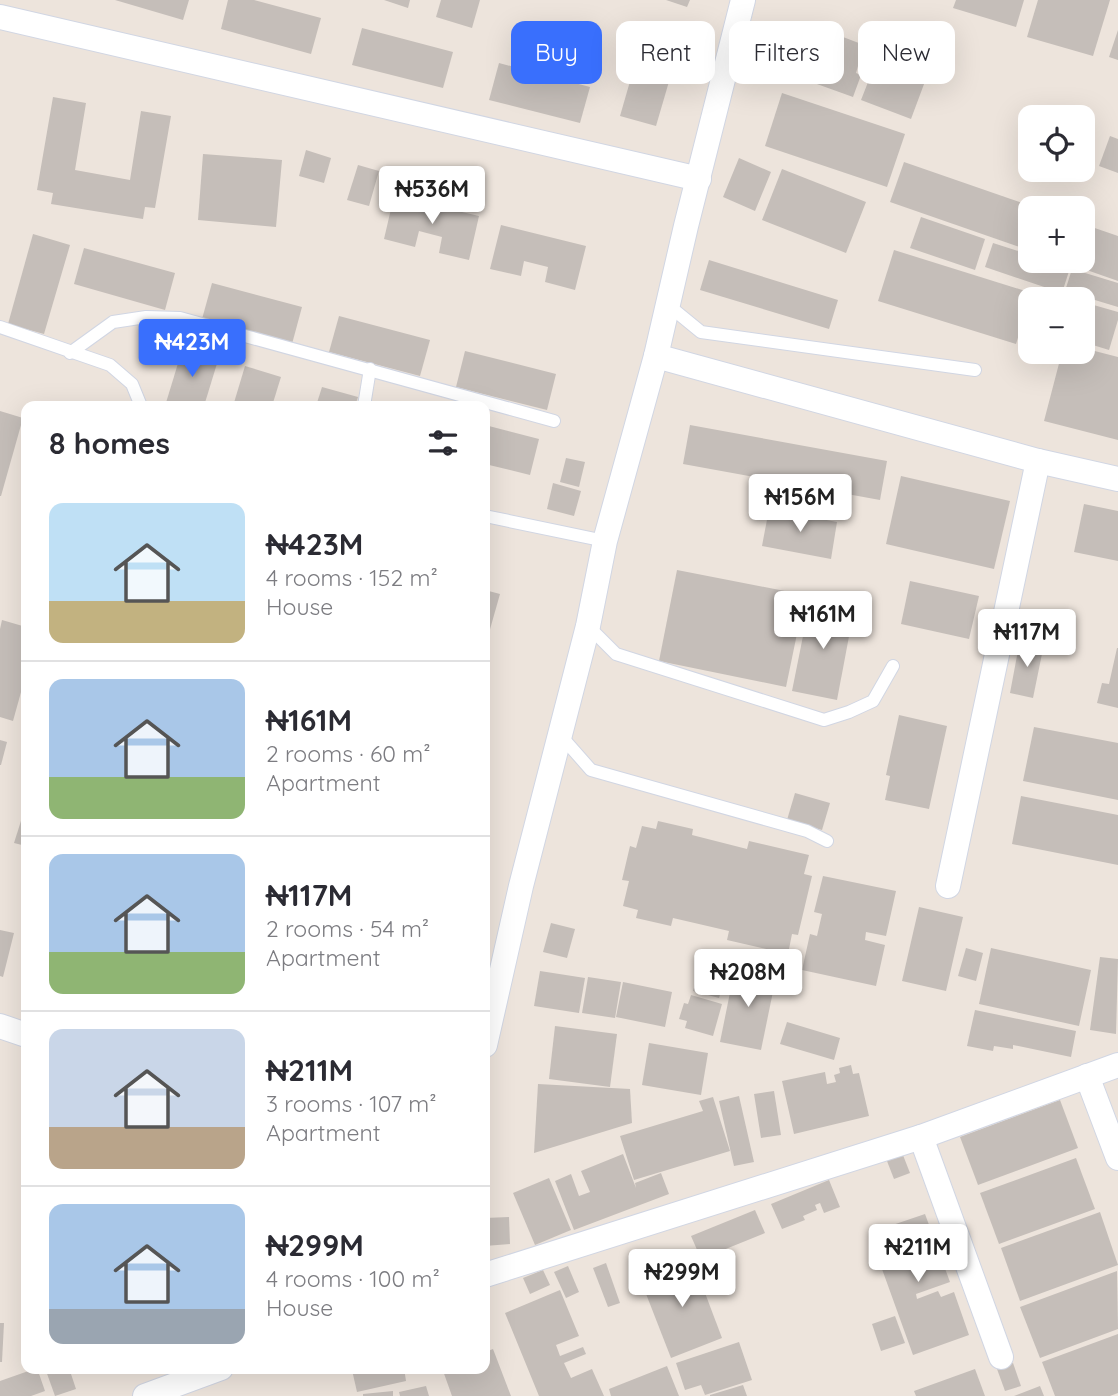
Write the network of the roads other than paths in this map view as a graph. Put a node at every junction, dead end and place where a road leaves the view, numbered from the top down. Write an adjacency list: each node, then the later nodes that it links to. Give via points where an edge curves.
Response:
1 (743, 0): 3 (street)
2 (0, 17): 3 (street)
3 (699, 179): 4 (street)
4 (668, 305): 7 (street); 9 (lane, via 701,332)
5 (0, 327): 6 (lane)
6 (70, 353): 8 (lane, via 113,322 180,318); 10 (lane, via 110,365 132,384)
7 (656, 356): 15 (street); 18 (street)
8 (370, 369): 11 (lane); 12 (lane)
9 (975, 370)
10 (139, 401)
11 (365, 401)
12 (484, 401)
13 (490, 403): 14 (lane)
14 (555, 421)
15 (1038, 461): 16 (street); 23 (street)
16 (1118, 480)
17 (490, 517): 18 (lane)
18 (605, 541): 19 (street)
19 (588, 626): 20 (lane, via 616,654 824,720 873,701); 21 (street)
20 (893, 666)
21 (561, 736): 22 (lane, via 591,770 807,831); 24 (street)
22 (827, 841)
23 (948, 886)
24 (490, 1023)
25 (0, 1026): 26 (street)
26 (21, 1033)
27 (1118, 1065): 28 (street)
28 (1087, 1076): 29 (street); 30 (street)
29 (921, 1137): 31 (street); 32 (street)
30 (1118, 1158)
31 (490, 1273)
32 (1001, 1357)
33 (205, 1374): 34 (street)
34 (145, 1396)

